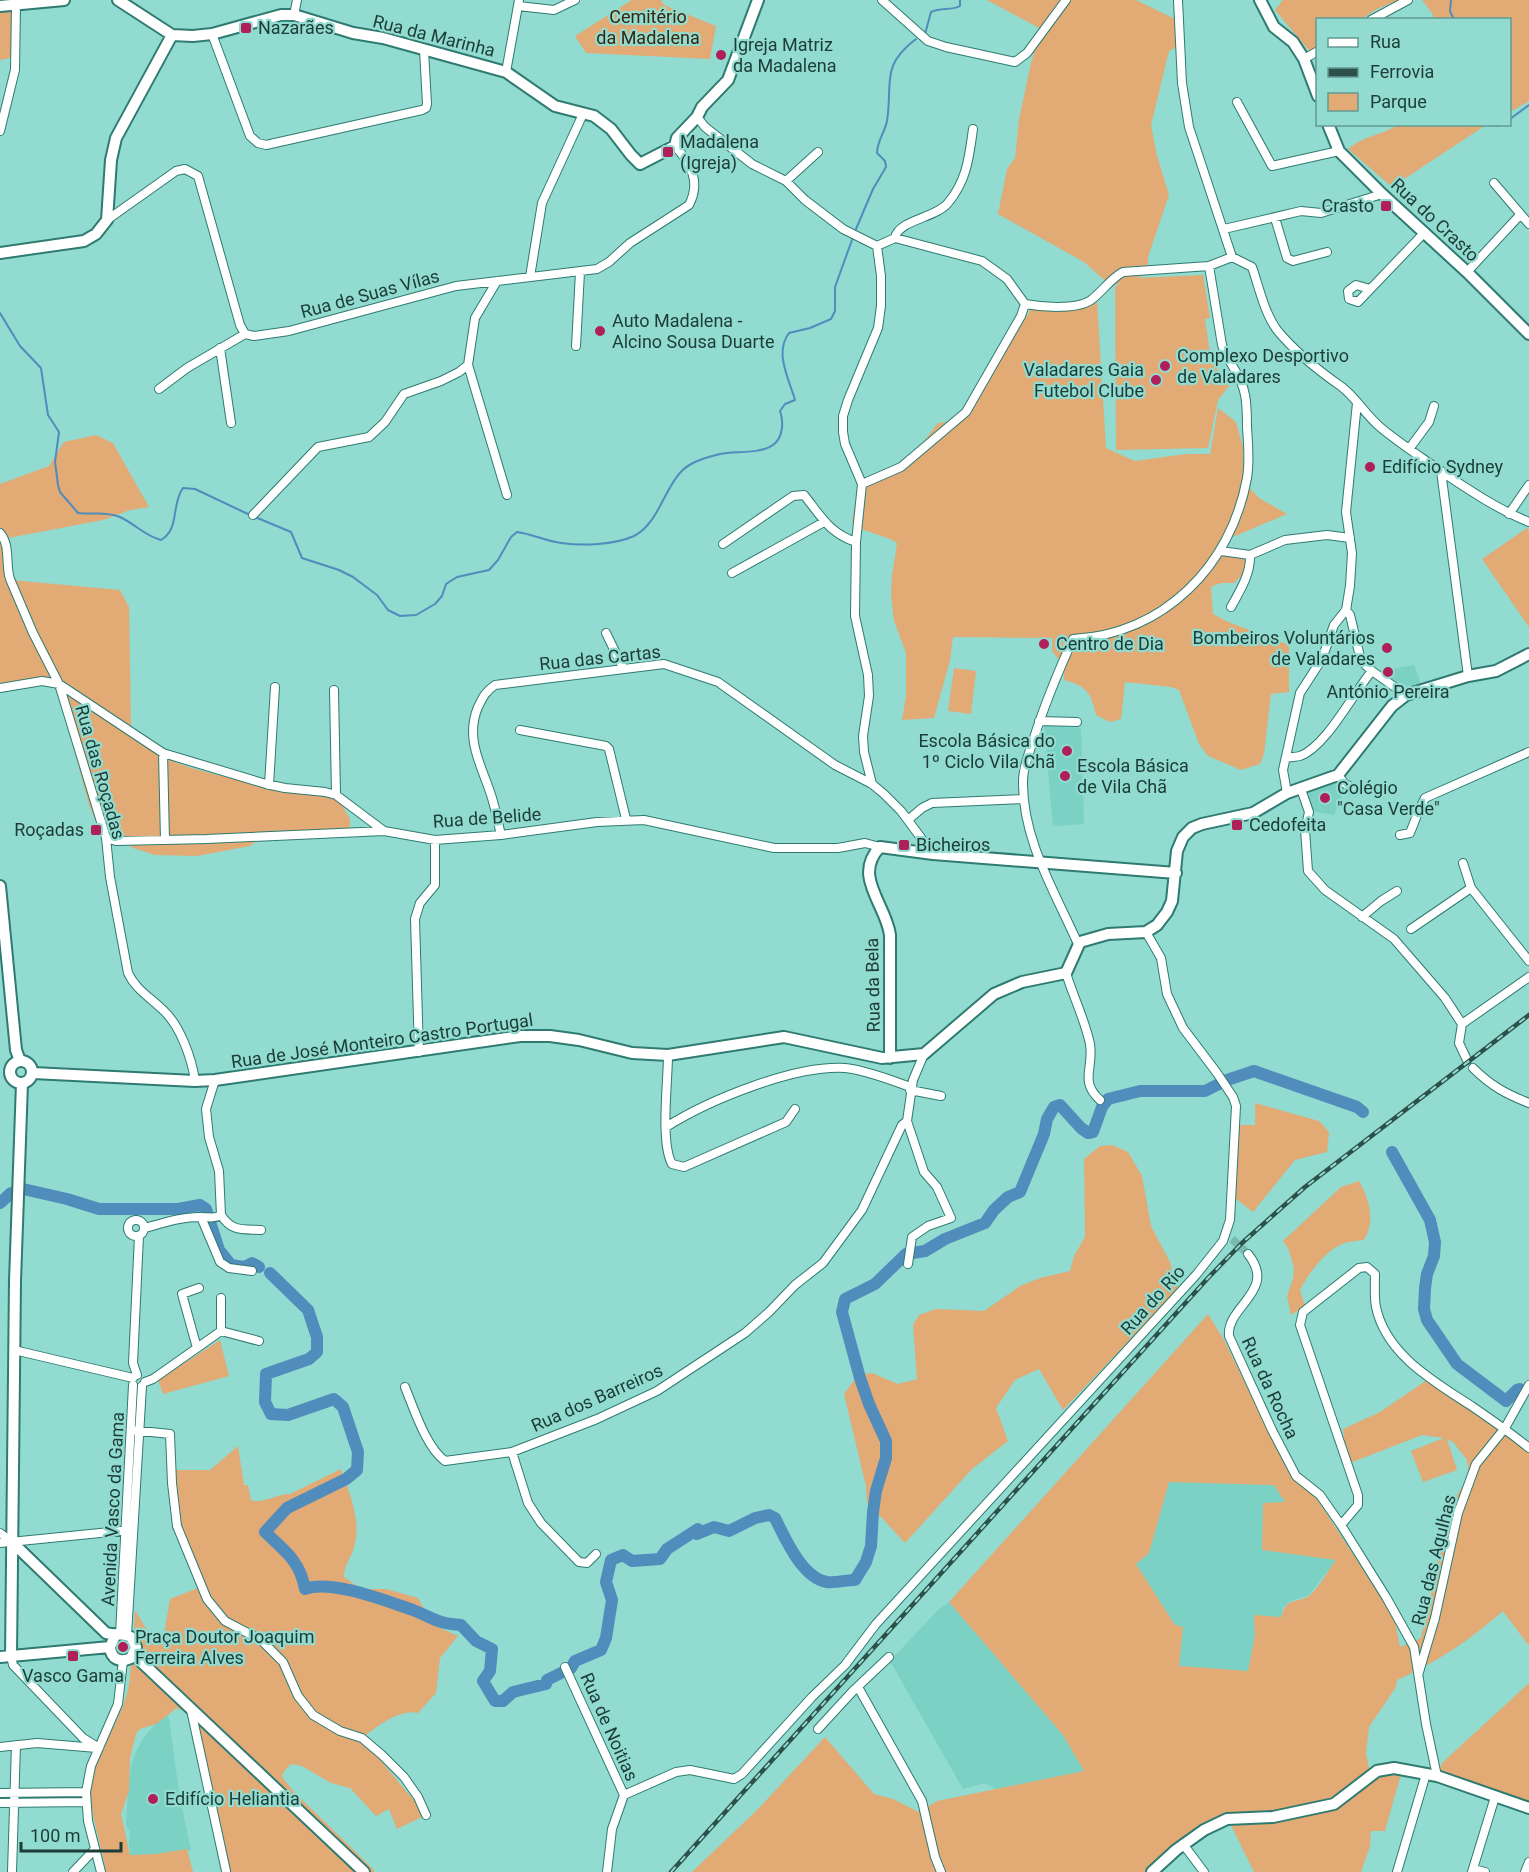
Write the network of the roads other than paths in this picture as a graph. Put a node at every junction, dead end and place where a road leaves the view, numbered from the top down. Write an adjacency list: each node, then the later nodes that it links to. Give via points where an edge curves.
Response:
1 (64, 0): 12 (street)
2 (118, 0): 16 (street)
3 (297, 0): 13 (street)
4 (574, 0): 11 (street, via 554,10)
5 (758, 0): 25 (street, via 728,80)
6 (882, 0): 7 (street, via 928,41 1015,62 1027,53)
7 (1066, 0)
8 (1178, 0): 39 (street, via 1182,83 1190,127)
9 (1260, 0): 19 (street, via 1274,27 1293,42)
10 (1408, 0): 14 (street)
11 (518, 3): 20 (street)
12 (8, 4): 23 (street, via 15,70)
13 (294, 15): 15 (street, Rua da Marinha); 17 (street, Rua da Marinha)
14 (1375, 18)
15 (212, 34): 16 (street, Rua da Marinha); 17 (street, via 250,136 266,145 426,108)
16 (172, 35): 37 (street, via 116,138)
17 (424, 50): 20 (street, Rua da Marinha)
18 (1316, 52): 19 (street)
19 (1304, 59): 21 (street)
20 (506, 72): 24 (street, Rua da Marinha, via 555,105)
21 (1316, 93)
22 (1237, 102): 30 (street, via 1272,166)
23 (4, 104): 28 (street)
24 (583, 114): 29 (street, Rua da Marinha, via 611,129 640,164); 49 (street, via 542,203)
25 (697, 117): 29 (street, via 677,138); 32 (street, via 752,164)
26 (1329, 126): 30 (street, Rua do Crasto)
27 (973, 129): 41 (street, via 961,185 946,206 904,226)
28 (0, 131)
29 (675, 146): 47 (street, Rua de Suas Vílas, via 693,171 696,183 689,205 630,243 609,262)
30 (1340, 151): 34 (street, Rua do Crasto)
31 (818, 152): 32 (street)
32 (786, 181): 42 (street, via 843,229)
33 (1494, 183): 35 (street)
34 (1382, 194): 36 (street, via 1321,213 1300,212); 40 (street, Rua do Crasto)
35 (1520, 215): 38 (street); 48 (street)
36 (1275, 218): 39 (street); 44 (street, via 1287,258 1293,261)
37 (107, 220): 43 (street, via 84,241); 53 (street, via 176,171 185,169 198,176)
38 (1529, 224)
39 (1224, 229): 45 (street)
40 (1424, 233): 48 (street, Rua do Crasto); 51 (street)
41 (895, 238): 42 (street); 52 (street, via 982,261 1007,279)
42 (877, 246): 64 (street, via 881,276 878,328 843,416 845,444)
43 (2, 250)
44 (1327, 252)
45 (1232, 257): 46 (street); 59 (street, via 1252,267 1277,329 1301,355)
46 (1209, 266): 52 (street, via 1124,272 1112,278 1087,303 1043,308); 75 (street, via 1222,345 1246,397 1249,462 1241,502)
47 (580, 272): 49 (street, Rua de Suas Vílas); 55 (street)
48 (1467, 272): 54 (street, Rua do Crasto)
49 (530, 276): 50 (street, Rua de Suas Vílas)
50 (497, 281): 53 (street, Rua de Suas Vílas, via 456,286 289,332); 57 (street, via 475,318)
51 (1370, 289)
52 (1025, 304): 64 (street, via 966,412 901,466)
53 (245, 334): 56 (street)
54 (1529, 334)
55 (576, 346)
56 (220, 348): 58 (street); 61 (street)
57 (468, 365): 66 (street); 68 (street, via 441,381 404,394 369,437 318,447)
58 (159, 389)
59 (1358, 403): 62 (street); 72 (street, via 1346,512)
60 (1434, 406): 62 (street, via 1429,422)
61 (231, 423)
62 (1409, 449): 63 (street)
63 (1441, 471): 67 (street); 84 (street)
64 (862, 484): 73 (street)
65 (1529, 485): 67 (street)
66 (507, 495)
67 (1509, 514): 70 (street)
68 (253, 515)
69 (824, 522): 73 (street, via 842,537); 74 (street, via 804,495 799,494); 77 (street)
70 (1529, 522)
71 (0, 533): 85 (street, Rua das Roçadas, via 10,579)
72 (1350, 538): 76 (street, via 1327,535 1285,540); 79 (street)
73 (856, 542): 97 (street, via 855,616 868,675 863,736)
74 (723, 544)
75 (1221, 551): 76 (street); 90 (street, via 1195,584 1143,621 1122,631 1073,639)
76 (1250, 555): 78 (street, via 1251,564)
77 (732, 573)
78 (1231, 607)
79 (1346, 610): 83 (street, via 1361,661); 95 (street, via 1334,625 1322,659 1300,693)
80 (606, 633): 82 (street)
81 (1529, 654): 84 (street, via 1496,671)
82 (623, 668): 97 (street, Rua das Cartas, via 664,664 718,682 835,765); 108 (street, Rua das Cartas, via 495,685 485,692 472,731)
83 (1372, 671): 89 (street); 95 (street, via 1324,738 1301,756)
84 (1468, 676): 89 (street)
85 (59, 684): 87 (street, via 42,681); 94 (street, Rua de Belide); 109 (street, Rua das Roçadas)
86 (275, 687): 98 (street)
87 (0, 688)
88 (334, 690): 102 (street)
89 (1406, 695): 96 (street, via 1392,706)
90 (1039, 721): 91 (street); 103 (street, via 1023,779)
91 (1077, 722)
92 (520, 730): 104 (street, via 606,746)
93 (1529, 752): 107 (street, via 1425,798 1410,832)
94 (163, 753): 98 (street, Rua de Belide); 110 (street)
95 (1286, 758): 101 (street, via 1283,770)
96 (1338, 776): 99 (street); 100 (street)
97 (872, 784): 105 (street, Rua das Cartas)
98 (269, 785): 102 (street, Rua de Belide)
99 (1301, 789): 101 (street); 120 (street, via 1309,812 1305,830 1308,871 1325,890)
100 (1356, 790)
101 (1287, 793): 116 (street, via 1253,813 1192,828 1177,851)
102 (336, 795): 106 (street, Rua de Belide)
103 (1024, 799): 105 (street, via 932,803); 115 (street)
104 (626, 819): 108 (street, Rua de Belide); 112 (street, Rua de Belide, via 774,848 838,848 865,843)
105 (908, 820): 113 (street, Rua das Cartas)
106 (384, 831): 110 (street); 111 (street, Rua de Belide)
107 (1400, 835)
108 (501, 836): 111 (street, Rua de Belide)
109 (106, 838): 110 (street); 138 (street, Rua das Roçadas, via 128,973 133,984 172,1019 192,1064)
110 (165, 840)
111 (435, 840): 128 (street, via 435,885 420,903 415,919)
112 (880, 847): 113 (street); 131 (street, Rua da Bela, via 869,877 890,935)
113 (933, 854): 115 (street)
114 (1463, 863): 118 (street)
115 (1040, 864): 116 (street); 123 (street)
116 (1176, 873): 122 (street, via 1167,912)
117 (0, 886): 133 (street)
118 (1471, 888): 121 (street); 124 (street)
119 (1397, 891): 120 (street)
120 (1362, 917): 127 (street, via 1394,939)
121 (1412, 929)
122 (1146, 932): 123 (street, via 1108,934); 192 (street, Rua do Rio, via 1161,958 1167,994 1183,1028 1236,1106 1230,1236 876,1624 845,1665 742,1774 734,1779 690,1770 676,1772)
123 (1078, 944): 125 (street)
124 (1529, 961)
125 (1066, 973): 129 (street, via 1022,982 994,994); 142 (street, via 1090,1045 1088,1084)
126 (1529, 977): 127 (street)
127 (1462, 1024): 132 (street, via 1459,1042)
128 (419, 1052): 130 (street, Rua de José Monteiro Castro Portugal, via 520,1036 550,1036 632,1053); 137 (street, Rua de José Monteiro Castro Portugal)
129 (924, 1054): 131 (street, Rua de José Monteiro Castro Portugal); 140 (street, Rua dos Barreiros)
130 (668, 1055): 131 (street, Rua de José Monteiro Castro Portugal, via 784,1037); 146 (street)
131 (890, 1058)
132 (1467, 1060)
133 (20, 1061): 135 (street); 136 (street, via 30,1065)
134 (1473, 1068): 143 (street, via 1488,1083)
135 (5, 1072): 139 (street)
136 (33, 1073): 138 (street, Rua de José Monteiro Castro Portugal); 139 (street)
137 (215, 1080): 138 (street, Rua de José Monteiro Castro Portugal); 148 (street, via 206,1109 219,1171)
138 (195, 1081)
139 (22, 1083): 160 (street)
140 (911, 1089): 141 (street); 145 (street, Rua dos Barreiros); 146 (street, via 860,1071 810,1071 766,1081 691,1112)
141 (940, 1096)
142 (1100, 1100)
143 (1529, 1103)
144 (795, 1109): 146 (street, via 786,1122 684,1167 672,1164)
145 (907, 1120): 153 (street, via 917,1157 951,1218 928,1226 912,1238); 168 (street, Rua dos Barreiros, via 862,1210 823,1263 745,1333 657,1391)
146 (666, 1127)
147 (204, 1217): 148 (street); 149 (street); 154 (street, via 220,1262 229,1269)
148 (218, 1217): 150 (street, via 237,1229)
149 (145, 1228): 151 (street); 151 (street, via 141,1221 130,1222 129,1232)
150 (261, 1230)
151 (139, 1236): 161 (street, Avenida Vasco da Gama)
152 (1248, 1254): 169 (street, Rua da Rocha, via 1255,1266 1256,1283 1233,1320 1229,1336 1296,1476 1320,1495)
153 (908, 1257)
154 (252, 1272)
155 (199, 1288): 159 (street, via 182,1294)
156 (221, 1298): 157 (street)
157 (221, 1331): 158 (street); 159 (street)
158 (259, 1341)
159 (197, 1348): 162 (street)
160 (15, 1350): 161 (street); 172 (street)
161 (134, 1380): 162 (street, via 143,1377); 166 (street, Avenida Vasco da Gama)
162 (143, 1384): 166 (street, Avenida Vasco da Gama)
163 (1529, 1385): 165 (street, Rua das Agulhas)
164 (405, 1388): 168 (street, Rua dos Barreiros, via 422,1429 445,1461)
165 (1505, 1428): 167 (street); 169 (street, via 1420,1371 1395,1346 1375,1305 1375,1274 1367,1267 1359,1268 1303,1312 1300,1325 1359,1496 1358,1505); 180 (street, Rua das Agulhas, via 1476,1464 1458,1513)
166 (135, 1431): 170 (street, Avenida Vasco da Gama); 198 (street, via 170,1434 177,1526 207,1599 225,1621 261,1641 283,1662 297,1696 313,1715 340,1731 362,1738 382,1755 404,1777)
167 (1529, 1448)
168 (512, 1452): 173 (street, via 528,1503 541,1523 579,1562 586,1563)
169 (1341, 1525): 180 (street, via 1414,1647)
170 (130, 1530): 172 (street); 174 (street, Avenida Vasco da Gama)
171 (0, 1533): 172 (street)
172 (6, 1543): 174 (street, via 106,1632); 176 (street)
173 (596, 1554)
174 (121, 1635): 175 (street); 178 (street, via 135,1643)
175 (110, 1647): 176 (street); 178 (street, via 115,1659)
176 (6, 1657): 186 (street, via 83,1738)
177 (889, 1657): 181 (street)
178 (128, 1658): 182 (street); 186 (street, via 118,1704)
179 (566, 1669): 192 (street, Rua de Noitias)
180 (1419, 1673): 188 (street)
181 (858, 1687): 183 (street); 209 (street, via 922,1801)
182 (191, 1710): 203 (street); 207 (street)
183 (818, 1730)
184 (16, 1745): 185 (street); 186 (street); 191 (street)
185 (0, 1747)
186 (99, 1748): 189 (street)
187 (1426, 1774): 188 (street); 199 (street, via 1394,1768 1377,1771 1334,1804 1273,1817 1227,1819); 212 (street)
188 (1437, 1776): 193 (street)
189 (86, 1792): 191 (street); 194 (street)
190 (0, 1793): 191 (street)
191 (15, 1793): 196 (street)
192 (624, 1795): 208 (street, via 612,1829)
193 (1495, 1797): 197 (street); 202 (street)
194 (86, 1802): 196 (street); 200 (street)
195 (0, 1803): 196 (street)
196 (15, 1803): 204 (street)
197 (1528, 1809)
198 (426, 1815)
199 (1183, 1844): 210 (street); 211 (street)
200 (94, 1850): 205 (street); 206 (street)
201 (1529, 1862): 214 (street)
202 (1472, 1870): 213 (street)
203 (226, 1871)
204 (12, 1872)
205 (73, 1872)
206 (101, 1872)
207 (364, 1872)
208 (607, 1872)
209 (941, 1872)
210 (1152, 1872)
211 (1204, 1872)
212 (1396, 1872)
213 (1485, 1872)
214 (1525, 1872)

